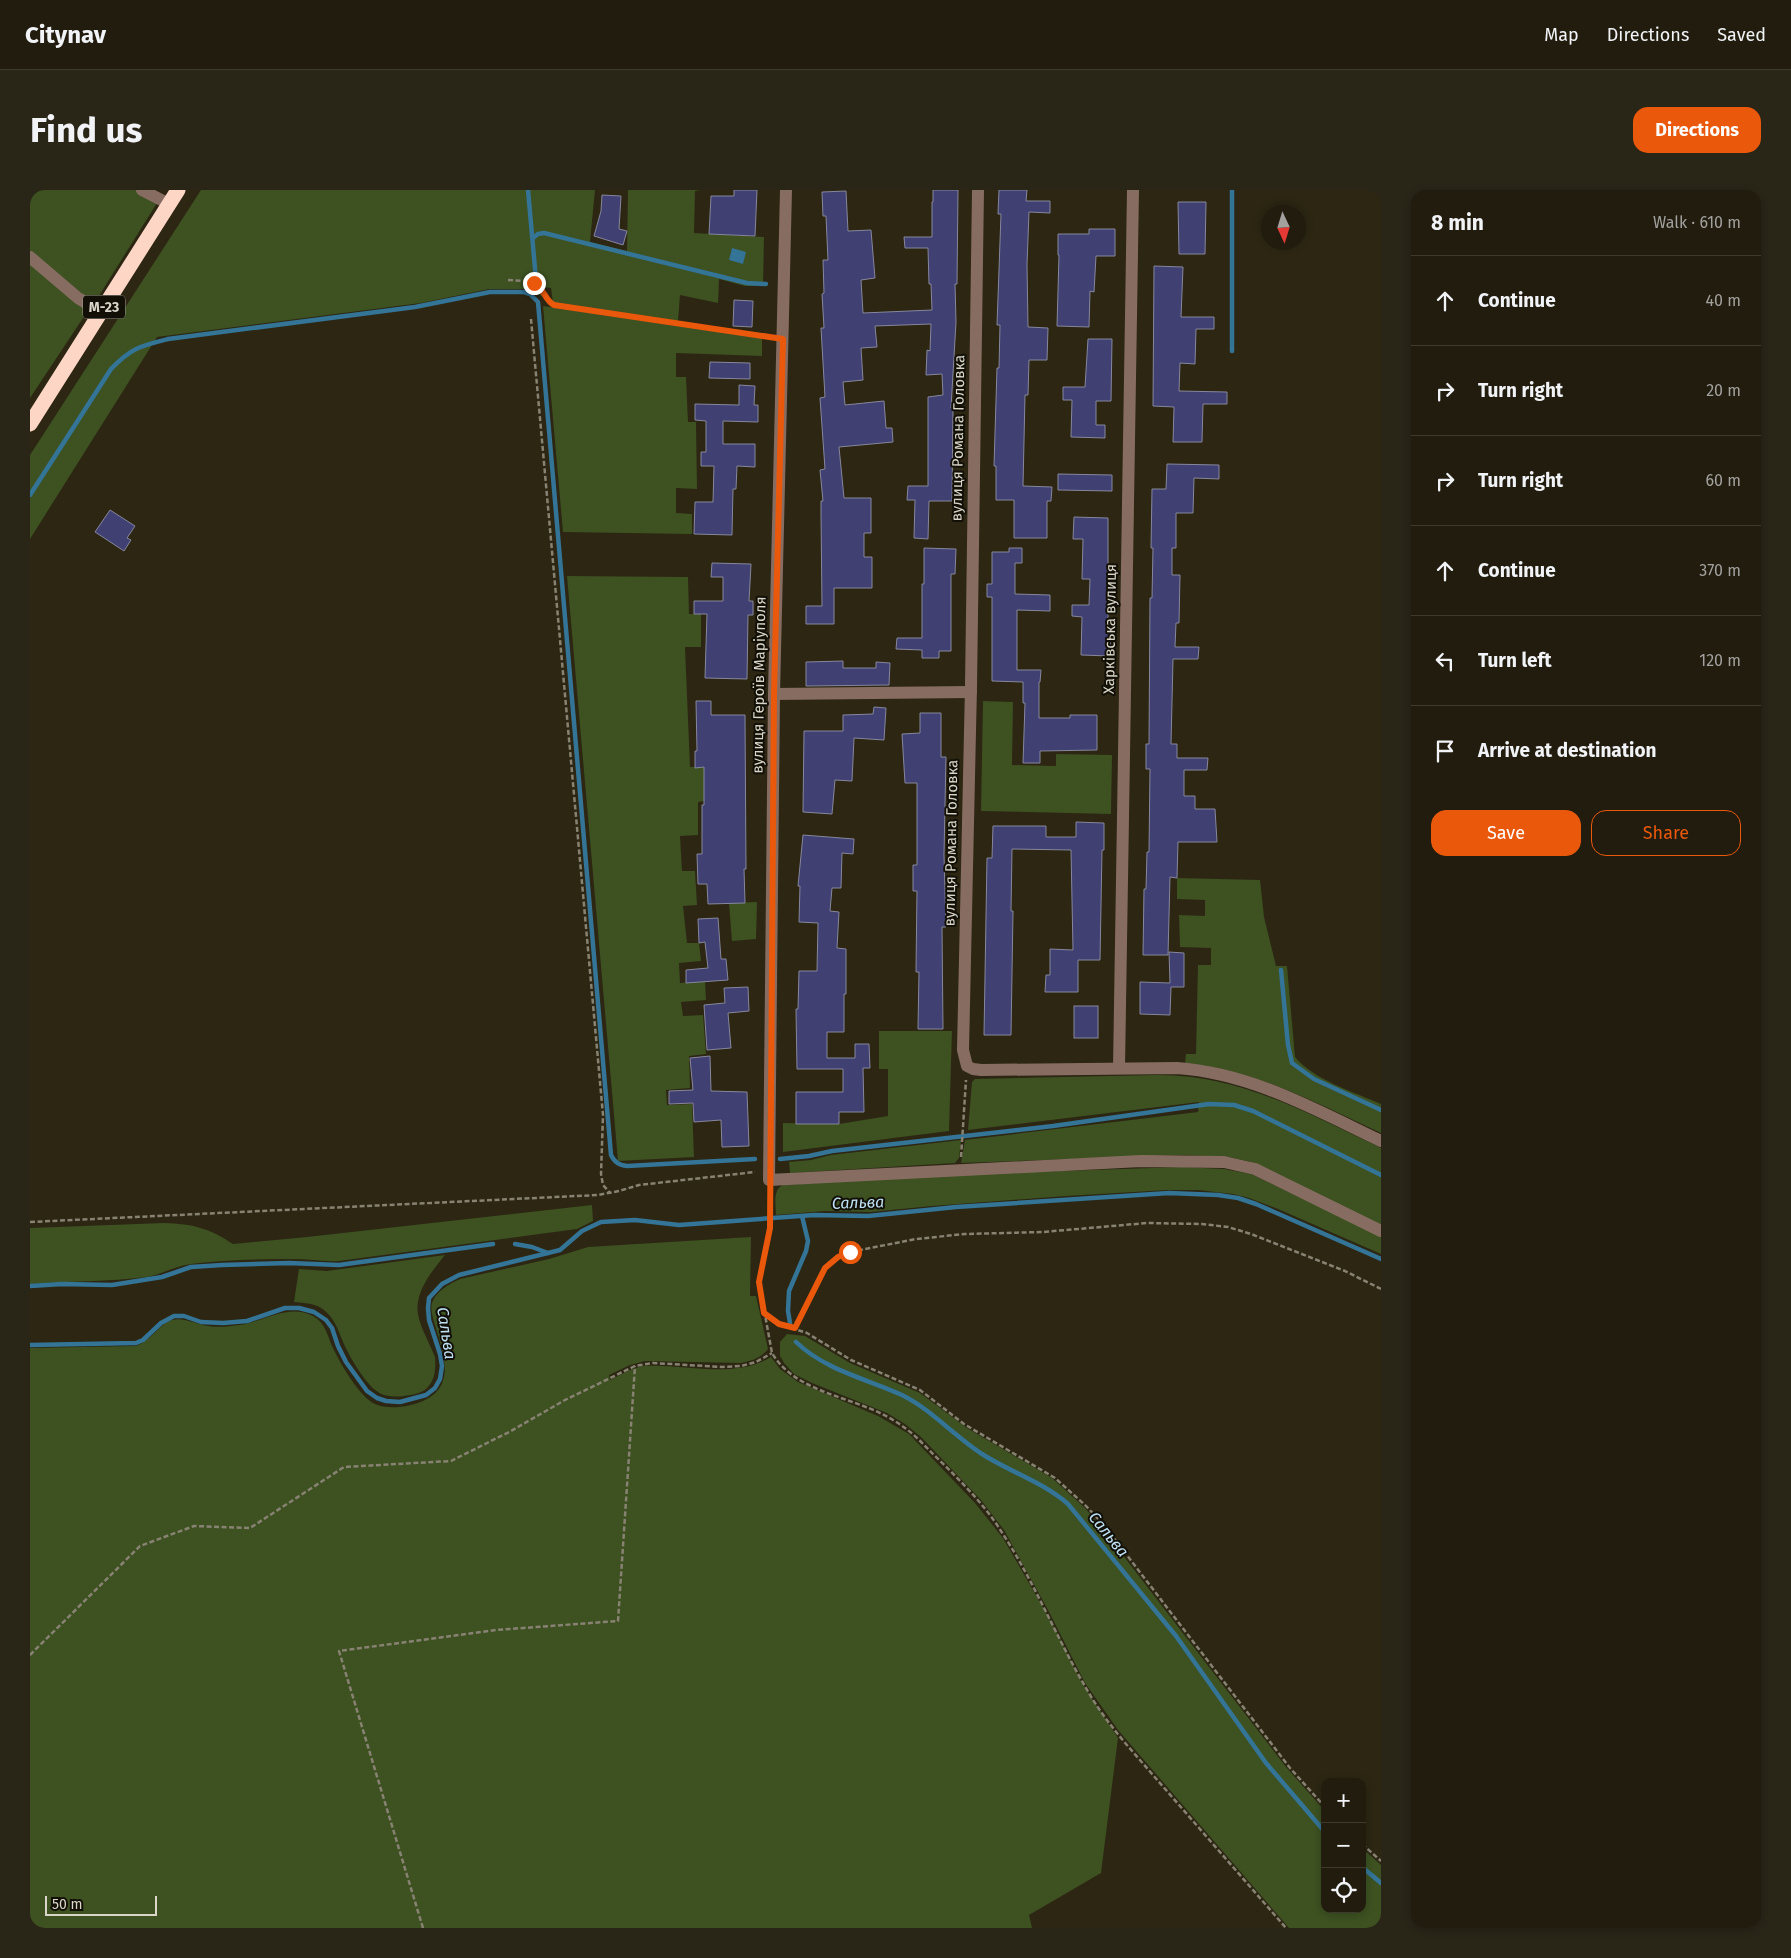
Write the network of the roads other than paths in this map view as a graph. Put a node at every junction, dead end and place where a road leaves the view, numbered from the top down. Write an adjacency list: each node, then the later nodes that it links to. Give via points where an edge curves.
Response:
1 (142, 190): 6 (street)
2 (178, 190): 6 (highway, М-23)
3 (786, 190): 11 (street, вулиця Героїв Маріуполя)
4 (978, 190): 10 (street, вулиця Романа Головка)
5 (1133, 190): 12 (street, Харківська вулиця)
6 (169, 204): 8 (highway, М-23)
7 (30, 257): 8 (street, via 78,298)
8 (101, 312): 9 (highway, М-23)
9 (30, 424)
10 (971, 692): 11 (street); 12 (street, вулиця Романа Головка, via 963,1050 967,1066 982,1070)
11 (774, 694): 14 (street, вулиця Героїв Маріуполя, via 769,1175 1141,1161 1224,1162 1255,1169)
12 (1119, 1068): 13 (street, via 1191,1069 1257,1084)
13 (1381, 1141)
14 (1381, 1231)

